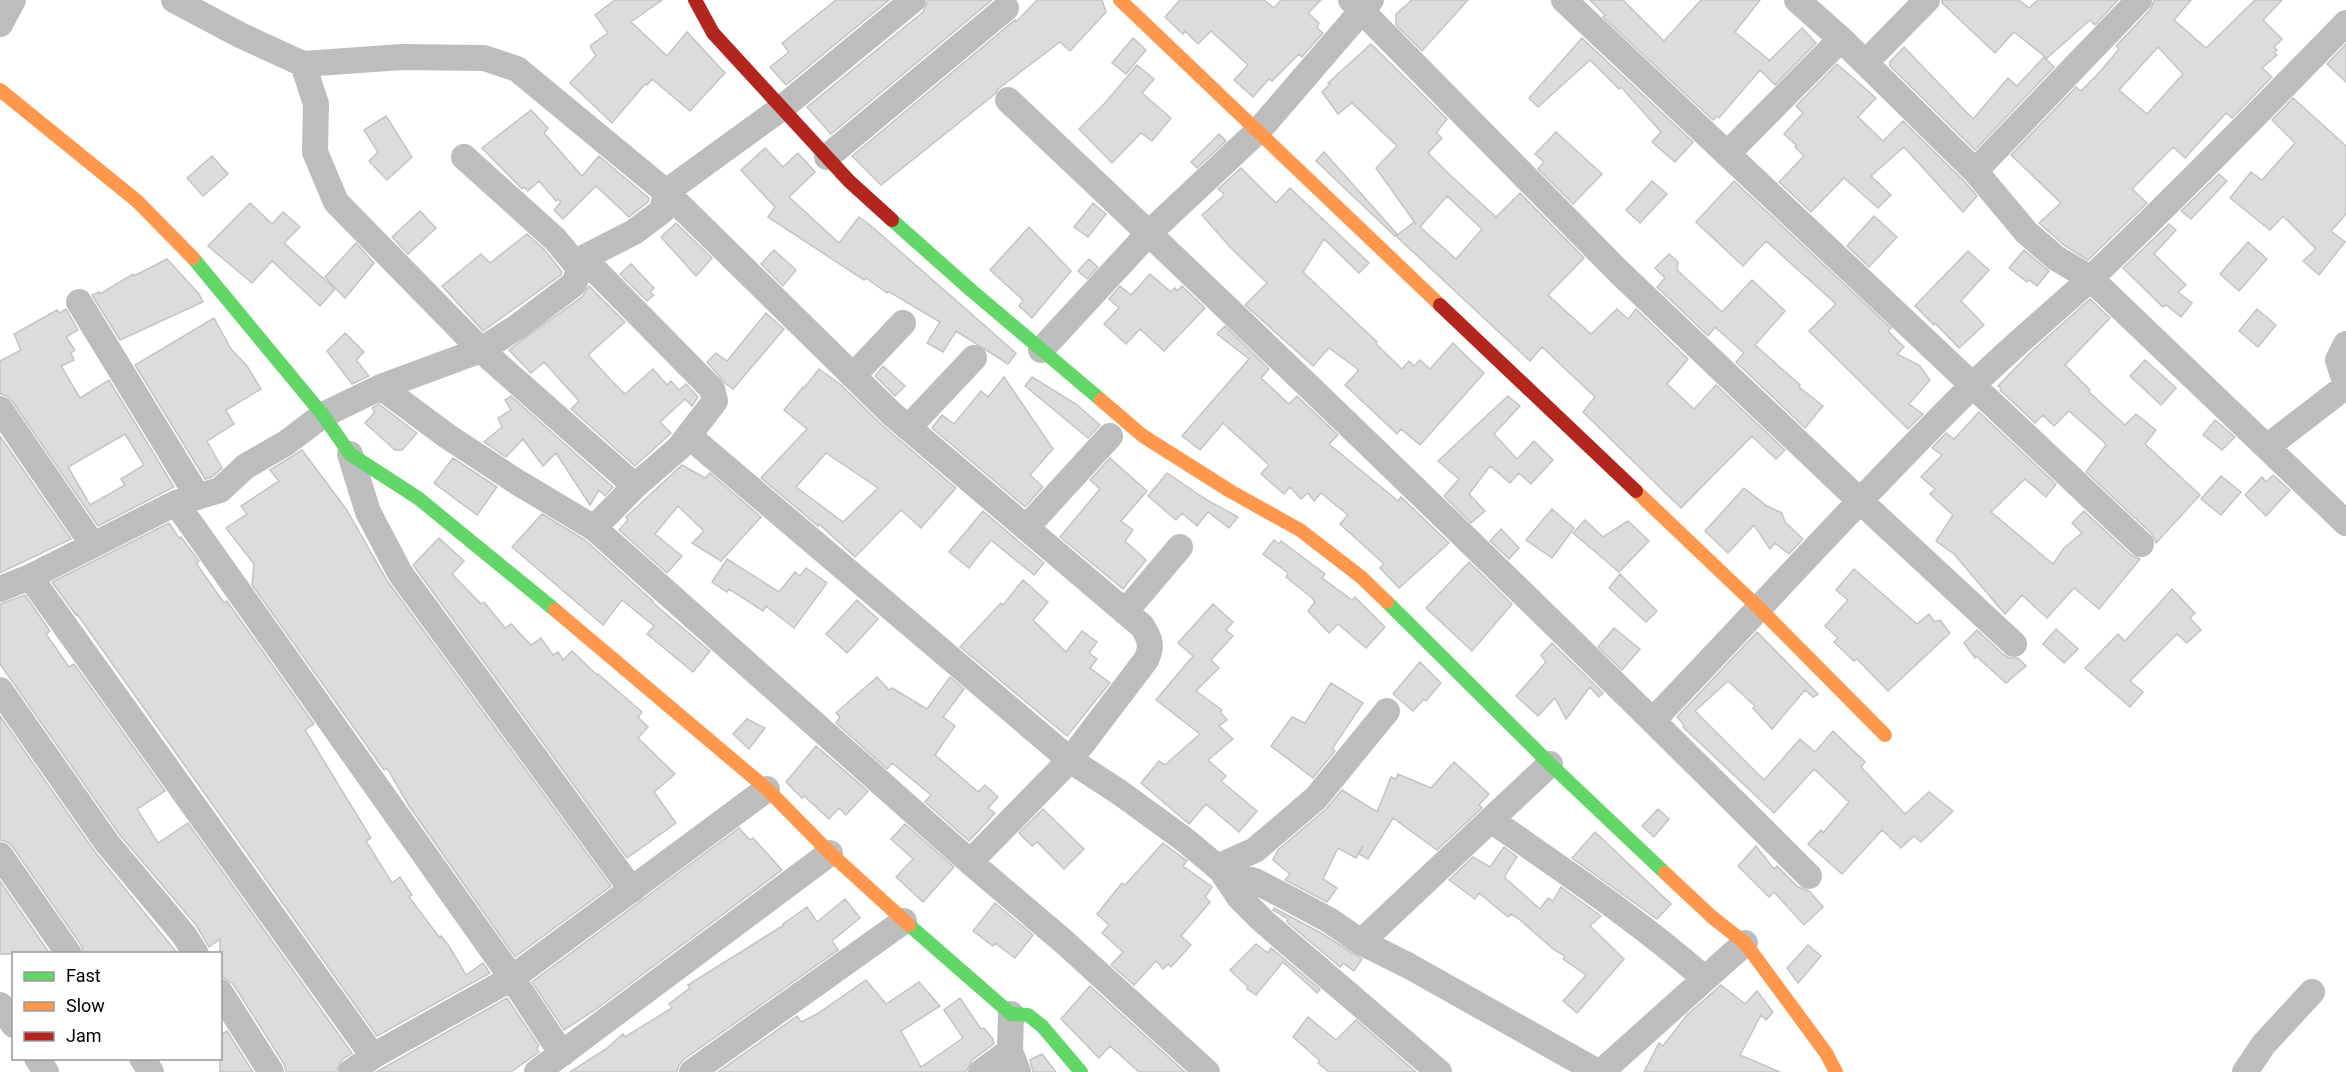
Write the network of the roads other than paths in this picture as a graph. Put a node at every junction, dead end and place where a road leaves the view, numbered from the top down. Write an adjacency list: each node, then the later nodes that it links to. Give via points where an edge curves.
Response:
1 (13, 0): 13 (street)
2 (174, 0): 16 (street)
3 (695, 0): 19 (street, via 713,33)
4 (913, 0): 19 (street)
5 (1120, 0): 20 (street)
6 (1564, 0): 21 (street)
7 (1797, 0): 14 (street)
8 (1927, 0): 15 (street)
9 (2139, 0): 24 (street)
10 (1362, 3): 20 (street); 48 (street, via 1619,272)
11 (1006, 8): 23 (street)
12 (2346, 23): 28 (street)
13 (0, 24)
14 (1841, 39): 15 (street); 21 (street)
15 (1865, 63): 24 (street)
16 (303, 64): 25 (street, via 402,57 484,58 517,69); 32 (street, via 316,104 315,152 336,202)
17 (2, 90): 40 (street, via 137,201 194,259)
18 (1008, 100): 26 (street)
19 (783, 107): 23 (street); 25 (street)
20 (1258, 130): 26 (street); 57 (street)
21 (1727, 154): 36 (street)
22 (464, 157): 27 (street)
23 (827, 157): 33 (street, via 849,181)
24 (1975, 171): 28 (street, via 2026,232 2056,258)
25 (666, 192): 27 (street, via 662,211); 35 (street)
26 (1149, 233): 33 (street); 62 (street)
27 (581, 263): 32 (street, via 574,284); 43 (street, via 712,389 715,401)
28 (2090, 279): 36 (street); 44 (street)
29 (79, 302): 47 (street)
30 (903, 323): 35 (street)
31 (2346, 344): 37 (street, via 2338,360)
32 (481, 350): 38 (street); 46 (street)
33 (1041, 350): 65 (street, via 1143,436 1300,530 1361,577)
34 (974, 358): 41 (street)
35 (853, 376): 41 (street)
36 (1973, 385): 48 (street); 52 (street)
37 (2346, 385): 44 (street)
38 (381, 387): 40 (street); 50 (street, via 457,443)
39 (0, 409): 53 (street)
40 (323, 415): 45 (street); 47 (street, via 246,466 220,490)
41 (908, 428): 51 (street)
42 (1110, 436): 51 (street)
43 (690, 437): 46 (street); 64 (street)
44 (2267, 447): 49 (street)
45 (350, 454): 66 (street, via 418,498 497,561); 73 (street, via 368,512 400,573)
46 (635, 486): 50 (street)
47 (187, 500): 53 (street); 79 (street)
48 (1859, 500): 57 (street); 59 (street)
49 (2346, 523)
50 (594, 528): 70 (street)
51 (1026, 528): 58 (street)
52 (2141, 544)
53 (93, 545): 55 (street)
54 (1180, 547): 58 (street)
55 (30, 577): 56 (street); 87 (street)
56 (0, 589)
57 (1760, 609): 62 (street); 63 (street)
58 (1125, 612): 64 (street, via 1146,632 1150,651)
59 (2014, 644)
60 (0, 690): 78 (street, via 107,843)
61 (1387, 711): 71 (street, via 1316,798 1256,850)
62 (1653, 720): 72 (street)
63 (1885, 735)
64 (1070, 760): 70 (street); 71 (street)
65 (1550, 764): 67 (street); 76 (street, via 1712,917)
66 (766, 789): 68 (street); 73 (street)
67 (1491, 820): 75 (street); 80 (street, via 1627,916)
68 (830, 853): 74 (street); 86 (street)
69 (0, 855): 77 (street)
70 (970, 861): 96 (street)
71 (1219, 868): 75 (street, via 1282,894); 97 (street, via 1239,897 1263,921)
72 (1809, 876)
73 (632, 890): 79 (street)
74 (904, 921): 84 (street); 93 (street)
75 (1362, 942): 98 (street)
76 (1746, 943): 80 (street); 89 (street)
77 (68, 952)
78 (195, 952)
79 (513, 978): 86 (street); 87 (street)
80 (1705, 980): 98 (street)
81 (2312, 992): 99 (street, via 2264,1044)
82 (222, 995): 90 (street)
83 (0, 1005): 85 (street)
84 (1011, 1014): 88 (street); 95 (street, via 1028,1015 1042,1026)
85 (12, 1022)
86 (562, 1054): 92 (street)
87 (373, 1056): 91 (street)
88 (1014, 1062): 94 (street)
89 (1825, 1066)
90 (271, 1072)
91 (351, 1072)
92 (537, 1072)
93 (692, 1072)
94 (981, 1072)
95 (1081, 1072)
96 (1208, 1072)
97 (1439, 1072)
98 (1600, 1072)
99 (2245, 1072)

